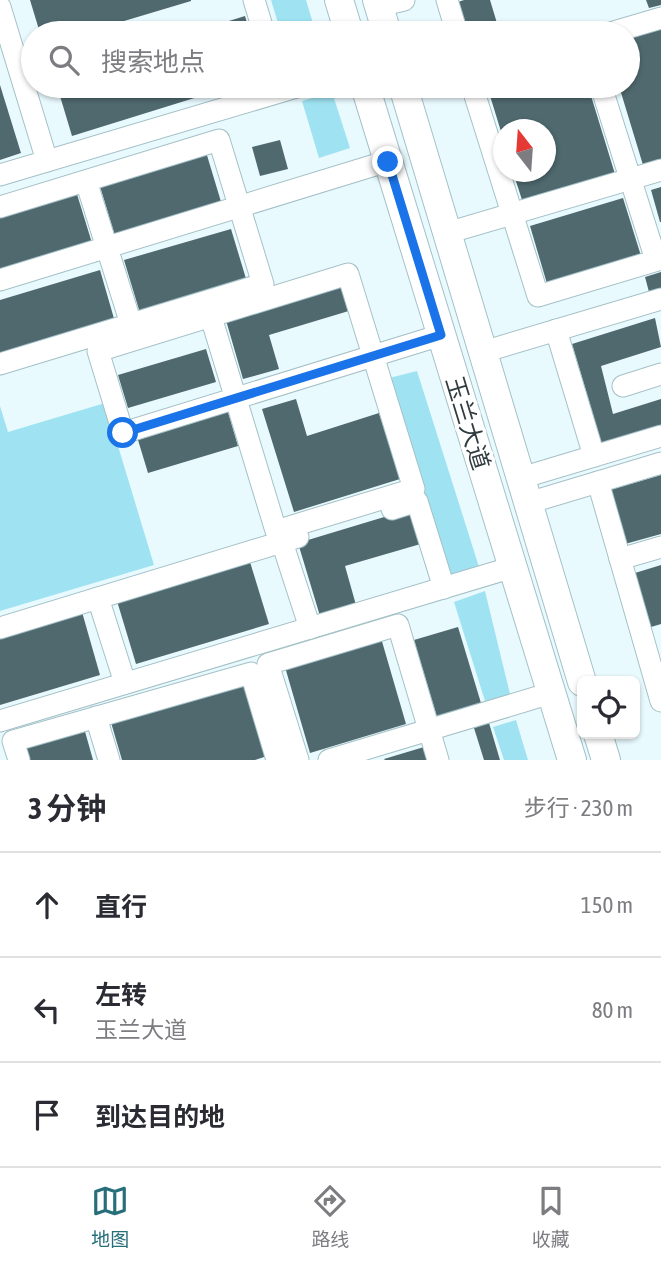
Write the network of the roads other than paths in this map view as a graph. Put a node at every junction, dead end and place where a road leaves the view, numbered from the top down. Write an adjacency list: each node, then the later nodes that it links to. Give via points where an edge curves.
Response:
1 (254, 0): 7 (lane)
2 (339, 0): 8 (main road)
3 (447, 0): 10 (lane)
4 (387, 2): 9 (main road)
5 (0, 7): 12 (lane)
6 (661, 18): 11 (lane)
7 (260, 21)
8 (345, 21)
9 (387, 21)
10 (453, 21)
11 (640, 24)
12 (21, 76)
13 (28, 98): 19 (lane)
14 (255, 98): 19 (lane)
15 (369, 98): 20 (main road, 玉兰大道)
16 (407, 98): 28 (main road, 玉兰大道)
17 (476, 98): 27 (lane)
18 (605, 98): 23 (lane)
19 (47, 161): 22 (lane)
20 (388, 162): 26 (lane); 36 (main road, 玉兰大道)
21 (661, 170): 23 (lane)
22 (0, 175)
23 (630, 179): 27 (lane); 30 (lane)
24 (86, 181): 25 (lane); 26 (lane, via 219,141); 29 (lane)
25 (0, 207)
26 (239, 208): 29 (lane); 34 (lane, via 263,284)
27 (511, 214): 28 (lane); 30 (lane, via 538,296)
28 (447, 233): 37 (main road, 玉兰大道)
29 (107, 248): 31 (lane); 34 (lane)
30 (658, 260)
31 (0, 280)
32 (661, 299): 35 (lane)
33 (211, 317): 38 (lane, via 348,274); 42 (lane); 42 (lane, via 98,351 101,363 123,433)
34 (131, 324): 39 (lane)
35 (556, 330): 37 (lane); 44 (lane)
36 (441, 335): 38 (lane); 51 (main road, 玉兰大道)
37 (483, 352): 47 (main road, 玉兰大道)
38 (372, 356): 42 (lane); 42 (lane, via 414,489 276,531)
39 (0, 364)
40 (661, 374): 41 (lane)
41 (623, 386)
42 (236, 398)
43 (661, 436): 44 (lane)
44 (594, 456): 47 (lane)
45 (661, 463): 46 (lane)
46 (598, 482): 47 (lane); 50 (lane)
47 (525, 490): 57 (main road, 玉兰大道)
48 (282, 542): 52 (lane, via 417,501); 53 (lane); 55 (lane)
49 (661, 547): 50 (lane)
50 (620, 559): 56 (lane)
51 (513, 567): 52 (lane); 59 (main road, 玉兰大道)
52 (444, 588): 55 (lane)
53 (98, 598): 54 (lane); 58 (lane)
54 (0, 628)
55 (310, 628): 58 (lane)
56 (653, 645): 60 (lane)
57 (580, 676)
58 (125, 683): 62 (lane)
59 (551, 693): 63 (lane); 71 (main road, 玉兰大道)
60 (661, 701)
61 (96, 718): 65 (lane, via 13,741); 66 (lane); 67 (lane, via 251,673)
62 (0, 721)
63 (428, 729): 68 (lane, via 398,625 268,664); 69 (lane); 70 (lane)
64 (600, 739): 72 (main road)
65 (19, 760)
66 (109, 760)
67 (277, 760)
68 (298, 760)
69 (330, 760)
70 (438, 760)
71 (572, 760)
72 (606, 760)

